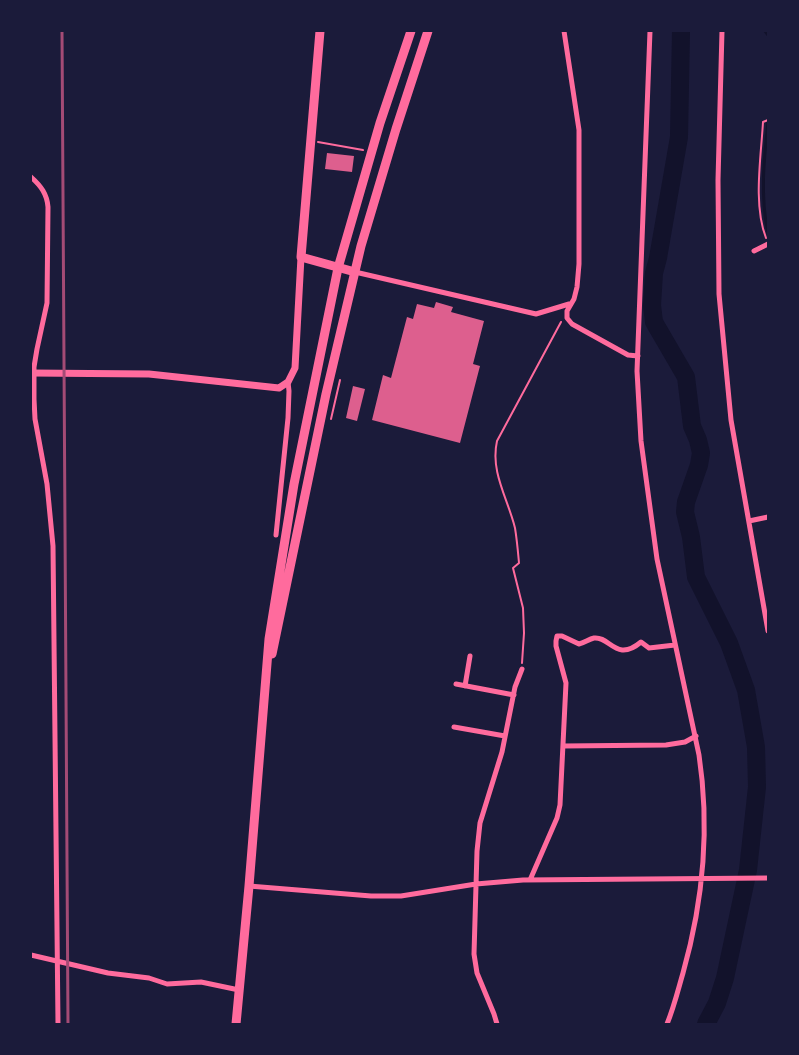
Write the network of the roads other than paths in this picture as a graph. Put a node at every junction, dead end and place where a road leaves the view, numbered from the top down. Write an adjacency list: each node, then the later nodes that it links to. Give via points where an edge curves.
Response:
1 (320, 31): 10 (main road)
2 (411, 31): 11 (main road)
3 (428, 31): 12 (main road)
4 (564, 31): 13 (street, via 580,130 579,264 577,287)
5 (650, 31): 14 (street)
6 (722, 31): 19 (street, via 719,294 731,420)
7 (31, 177): 15 (street, via 42,187 48,207 47,303)
8 (768, 243): 9 (street)
9 (754, 251)
10 (301, 257): 11 (main road); 16 (street, via 295,368)
11 (338, 268): 12 (main road); 26 (main road, via 294,484)
12 (355, 272): 13 (street, via 536,314); 26 (main road)
13 (570, 304): 14 (street, via 567,318 572,324 628,355)
14 (638, 356): 22 (street, via 642,450 657,559)
15 (33, 373): 16 (street, via 156,375 274,388); 17 (street)
16 (288, 382): 20 (street, via 288,418)
17 (32, 399): 39 (street, via 47,484 53,546)
18 (768, 517): 19 (street)
19 (749, 520): 21 (street)
20 (276, 535)
21 (768, 631)
22 (676, 645): 31 (street); 32 (street, via 649,648 641,642 619,650 594,638 579,644 557,636 556,646 566,683)
23 (470, 656): 27 (street)
24 (522, 669): 28 (street)
25 (456, 684): 27 (street)
26 (264, 686): 37 (main road)
27 (465, 686): 28 (street)
28 (514, 695): 30 (street)
29 (454, 727): 30 (street)
30 (505, 736): 36 (street, via 480,823)
31 (696, 736): 32 (street, via 685,742 666,745); 35 (street, via 703,778 705,822)
32 (564, 746): 34 (street, via 557,818)
33 (768, 878): 35 (street)
34 (530, 880): 35 (street); 36 (street)
35 (701, 880): 44 (street, via 692,940)
36 (476, 884): 37 (street, via 401,896); 43 (street, via 474,954 477,973)
37 (249, 886): 40 (main road)
38 (31, 955): 39 (street)
39 (58, 962): 40 (street, via 167,984 201,982); 41 (street)
40 (239, 990): 42 (main road)
41 (58, 1024)
42 (236, 1024)
43 (496, 1024)
44 (667, 1024)

